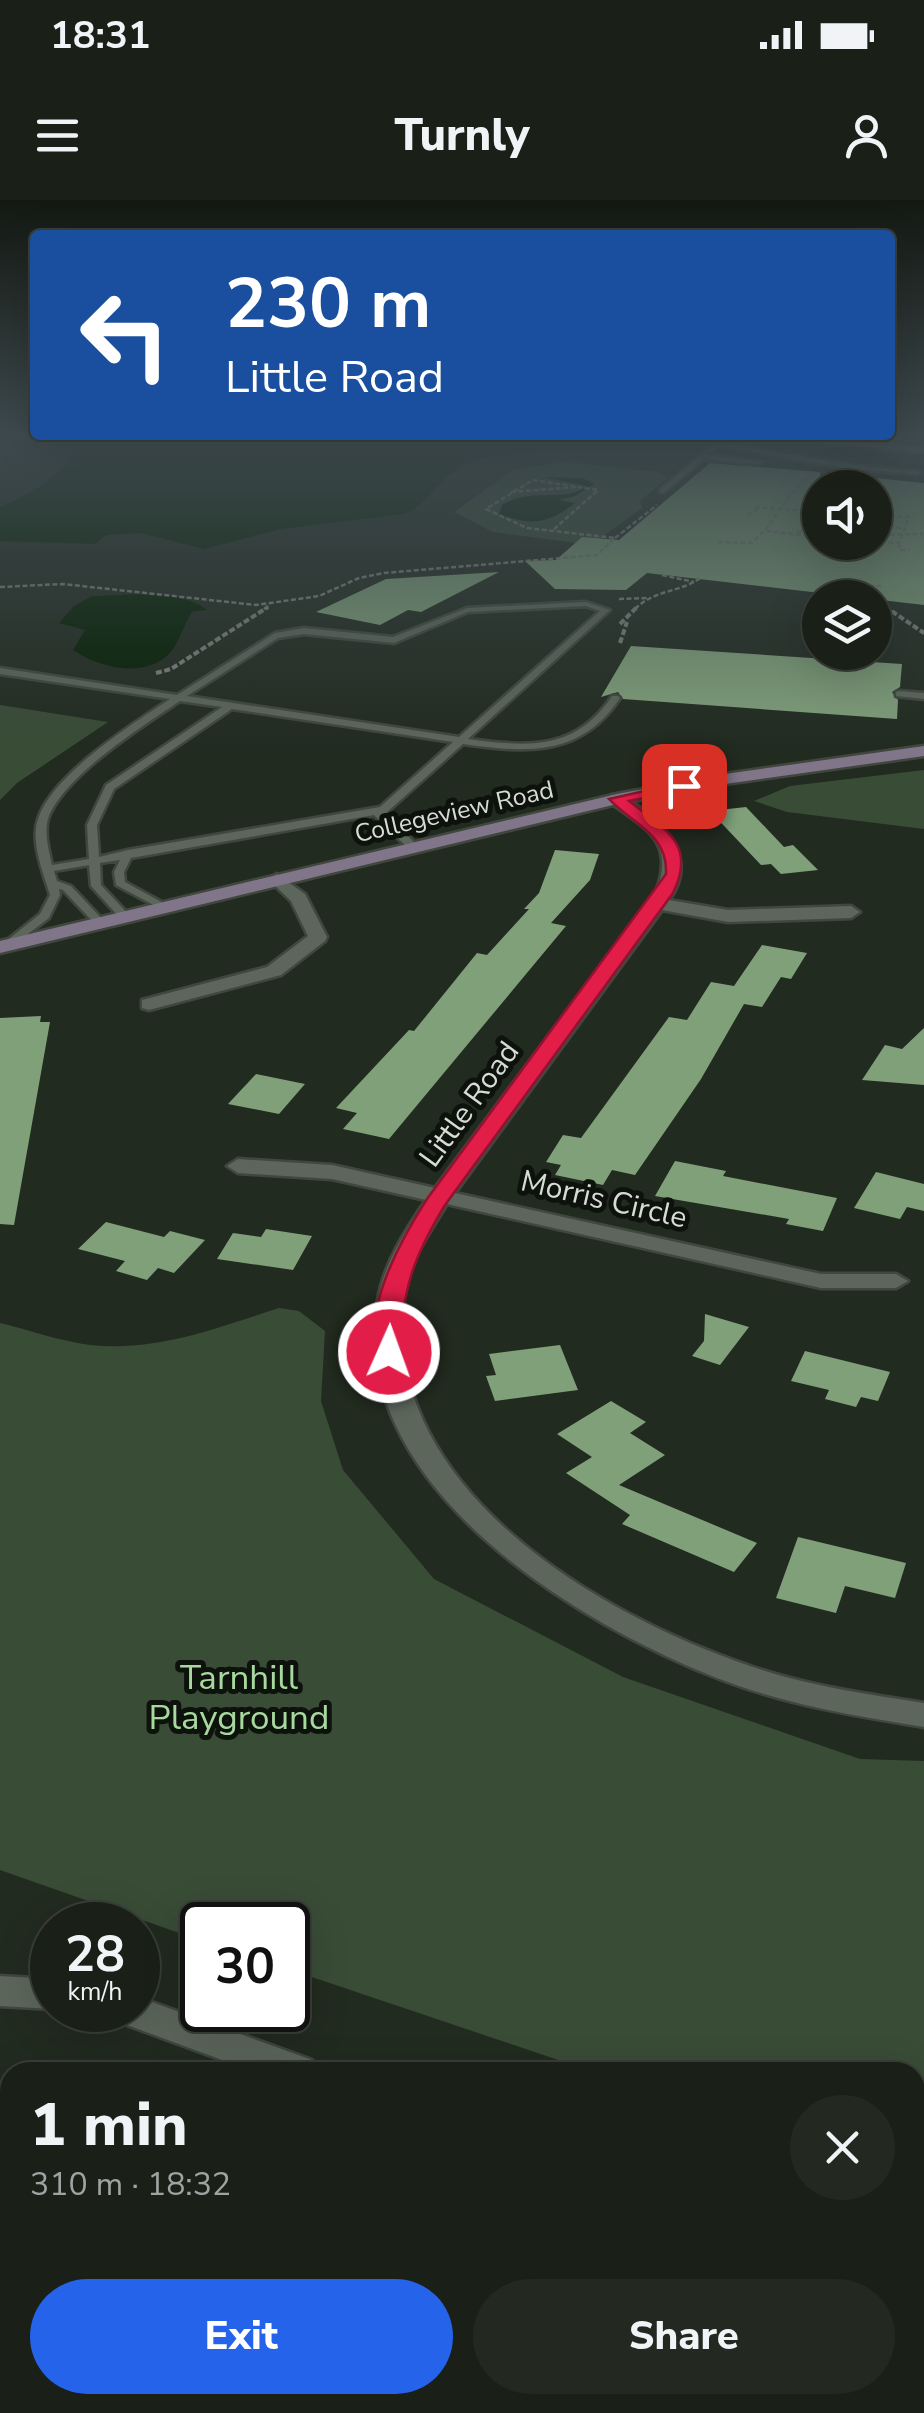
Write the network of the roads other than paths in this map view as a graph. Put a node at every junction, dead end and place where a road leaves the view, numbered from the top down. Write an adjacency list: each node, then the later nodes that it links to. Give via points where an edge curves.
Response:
1 (0, 670): 4 (lane)
2 (899, 694): 3 (lane)
3 (924, 696)
4 (183, 698): 6 (lane); 7 (lane, via 275,636 304,630 394,640 467,610 586,604 606,610); 14 (lane, via 65,784 42,820)
5 (615, 698): 7 (lane, via 589,733 553,745)
6 (230, 706): 7 (lane); 13 (lane, via 110,788 92,825)
7 (463, 741): 10 (lane)
8 (924, 751): 9 (street, Collegeview Road)
9 (617, 799): 11 (street, Collegeview Road); 16 (street, Little Road, via 665,837 675,855 674,874)
10 (383, 810): 11 (lane, via 379,814); 12 (lane)
11 (412, 846): 15 (street, Collegeview Road)
12 (128, 854): 13 (lane); 17 (lane, via 120,883)
13 (97, 860): 14 (lane); 19 (lane, via 96,886)
14 (49, 876): 20 (lane); 21 (lane, via 56,896 44,916)
15 (277, 879): 17 (street, Collegeview Road); 22 (street, via 299,898 318,938 274,971)
16 (657, 904): 18 (street, via 728,916); 24 (street, Little Road)
17 (163, 908): 19 (street, Collegeview Road)
18 (851, 912)
19 (125, 917): 20 (street, Collegeview Road)
20 (100, 923): 21 (street, Collegeview Road)
21 (4, 946)
22 (149, 1004)
23 (238, 1166): 24 (street, Morris Circle, via 332,1172)
24 (441, 1196): 25 (street, Morris Circle, via 821,1281); 26 (street, Little Road, via 408,1250 390,1299 389,1352 403,1412 434,1470 486,1528 554,1582 639,1632 739,1674)
25 (896, 1282)
26 (924, 1715)
27 (0, 1991): 28 (street)
28 (30, 1993)
29 (160, 2021): 30 (street)
30 (272, 2062)

